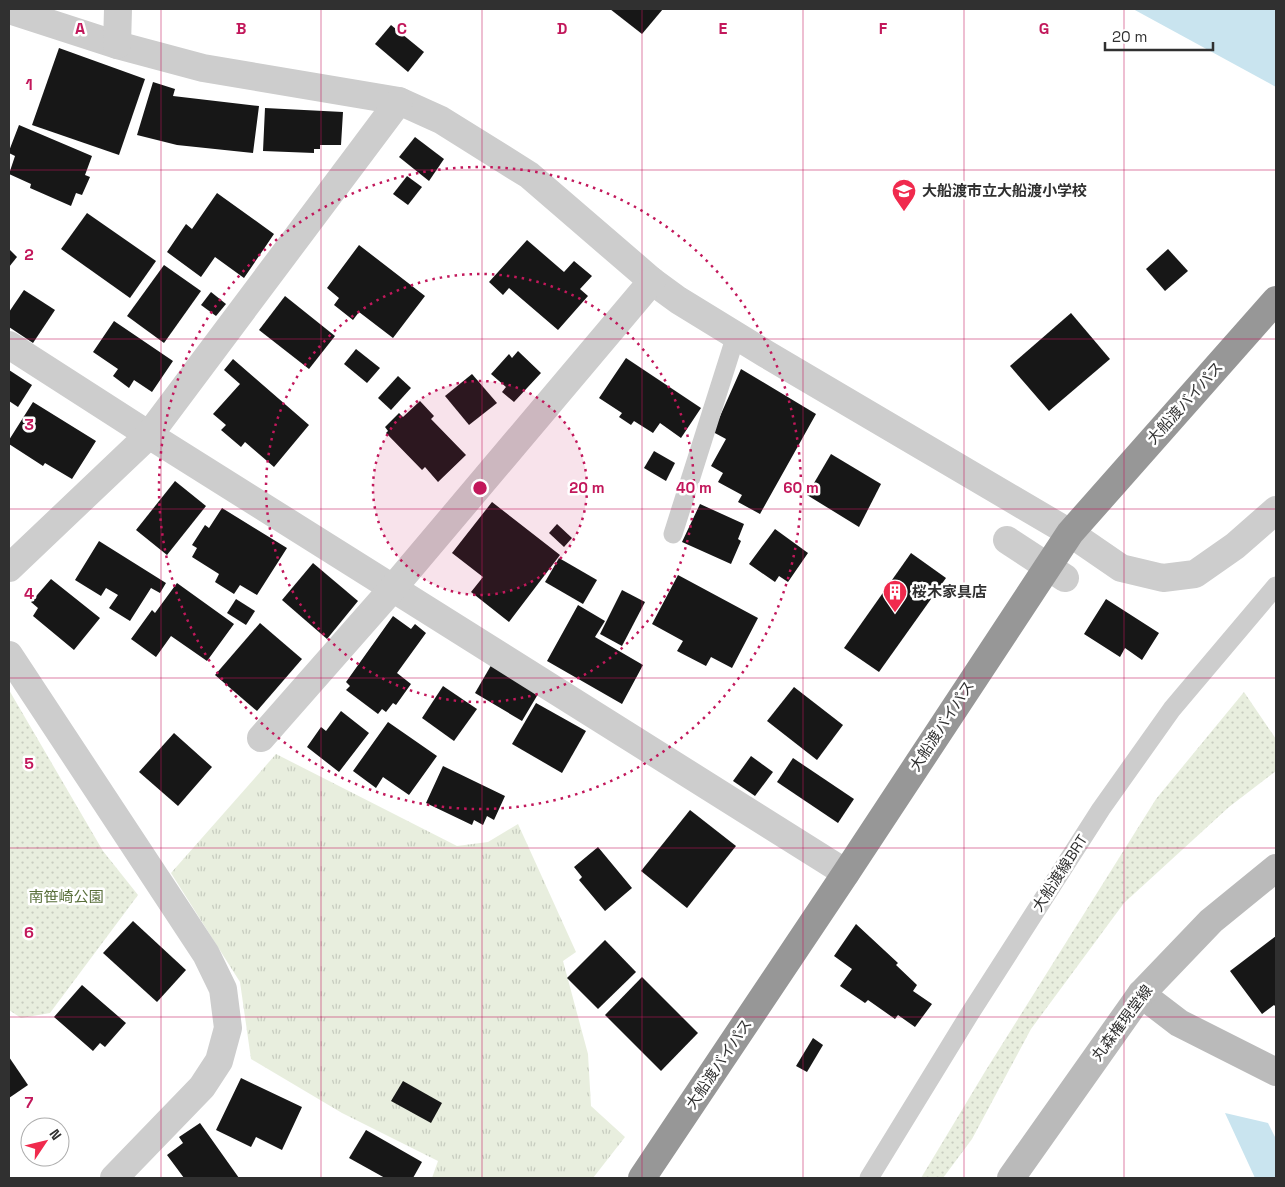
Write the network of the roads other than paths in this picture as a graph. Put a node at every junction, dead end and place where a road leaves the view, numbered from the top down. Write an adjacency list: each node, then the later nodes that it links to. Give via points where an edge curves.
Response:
1 (118, 9): 3 (street)
2 (9, 10): 3 (street)
3 (117, 46): 4 (street, via 203,68)
4 (399, 101): 5 (street, via 441,120 529,175); 9 (street)
5 (652, 281): 7 (street); 17 (street)
6 (1276, 300): 11 (highway, 大船渡バイパス)
7 (736, 336): 11 (street); 12 (lane)
8 (9, 345): 9 (street)
9 (148, 435): 14 (street); 17 (street)
10 (1276, 510): 11 (street, via 1236,546 1195,574 1163,578 1121,568)
11 (1070, 533): 21 (highway, 大船渡バイパス)
12 (673, 534)
13 (1008, 540): 15 (street)
14 (9, 568)
15 (1065, 578)
16 (1276, 586): 26 (lane, 大船渡線BRT, via 1172,709 1101,809)
17 (392, 588): 19 (street); 21 (street)
18 (9, 656): 24 (street, via 206,954 223,989 228,1028 219,1061 202,1087)
19 (261, 738)
20 (1276, 868): 22 (main road, 丸森権現堂線, via 1211,921)
21 (846, 873): 25 (highway, 大船渡バイパス)
22 (1141, 994): 23 (main road, via 1179,1023); 27 (main road, 丸森権現堂線)
23 (1276, 1072)
24 (114, 1178)
25 (642, 1178)
26 (869, 1178)
27 (1011, 1178)

